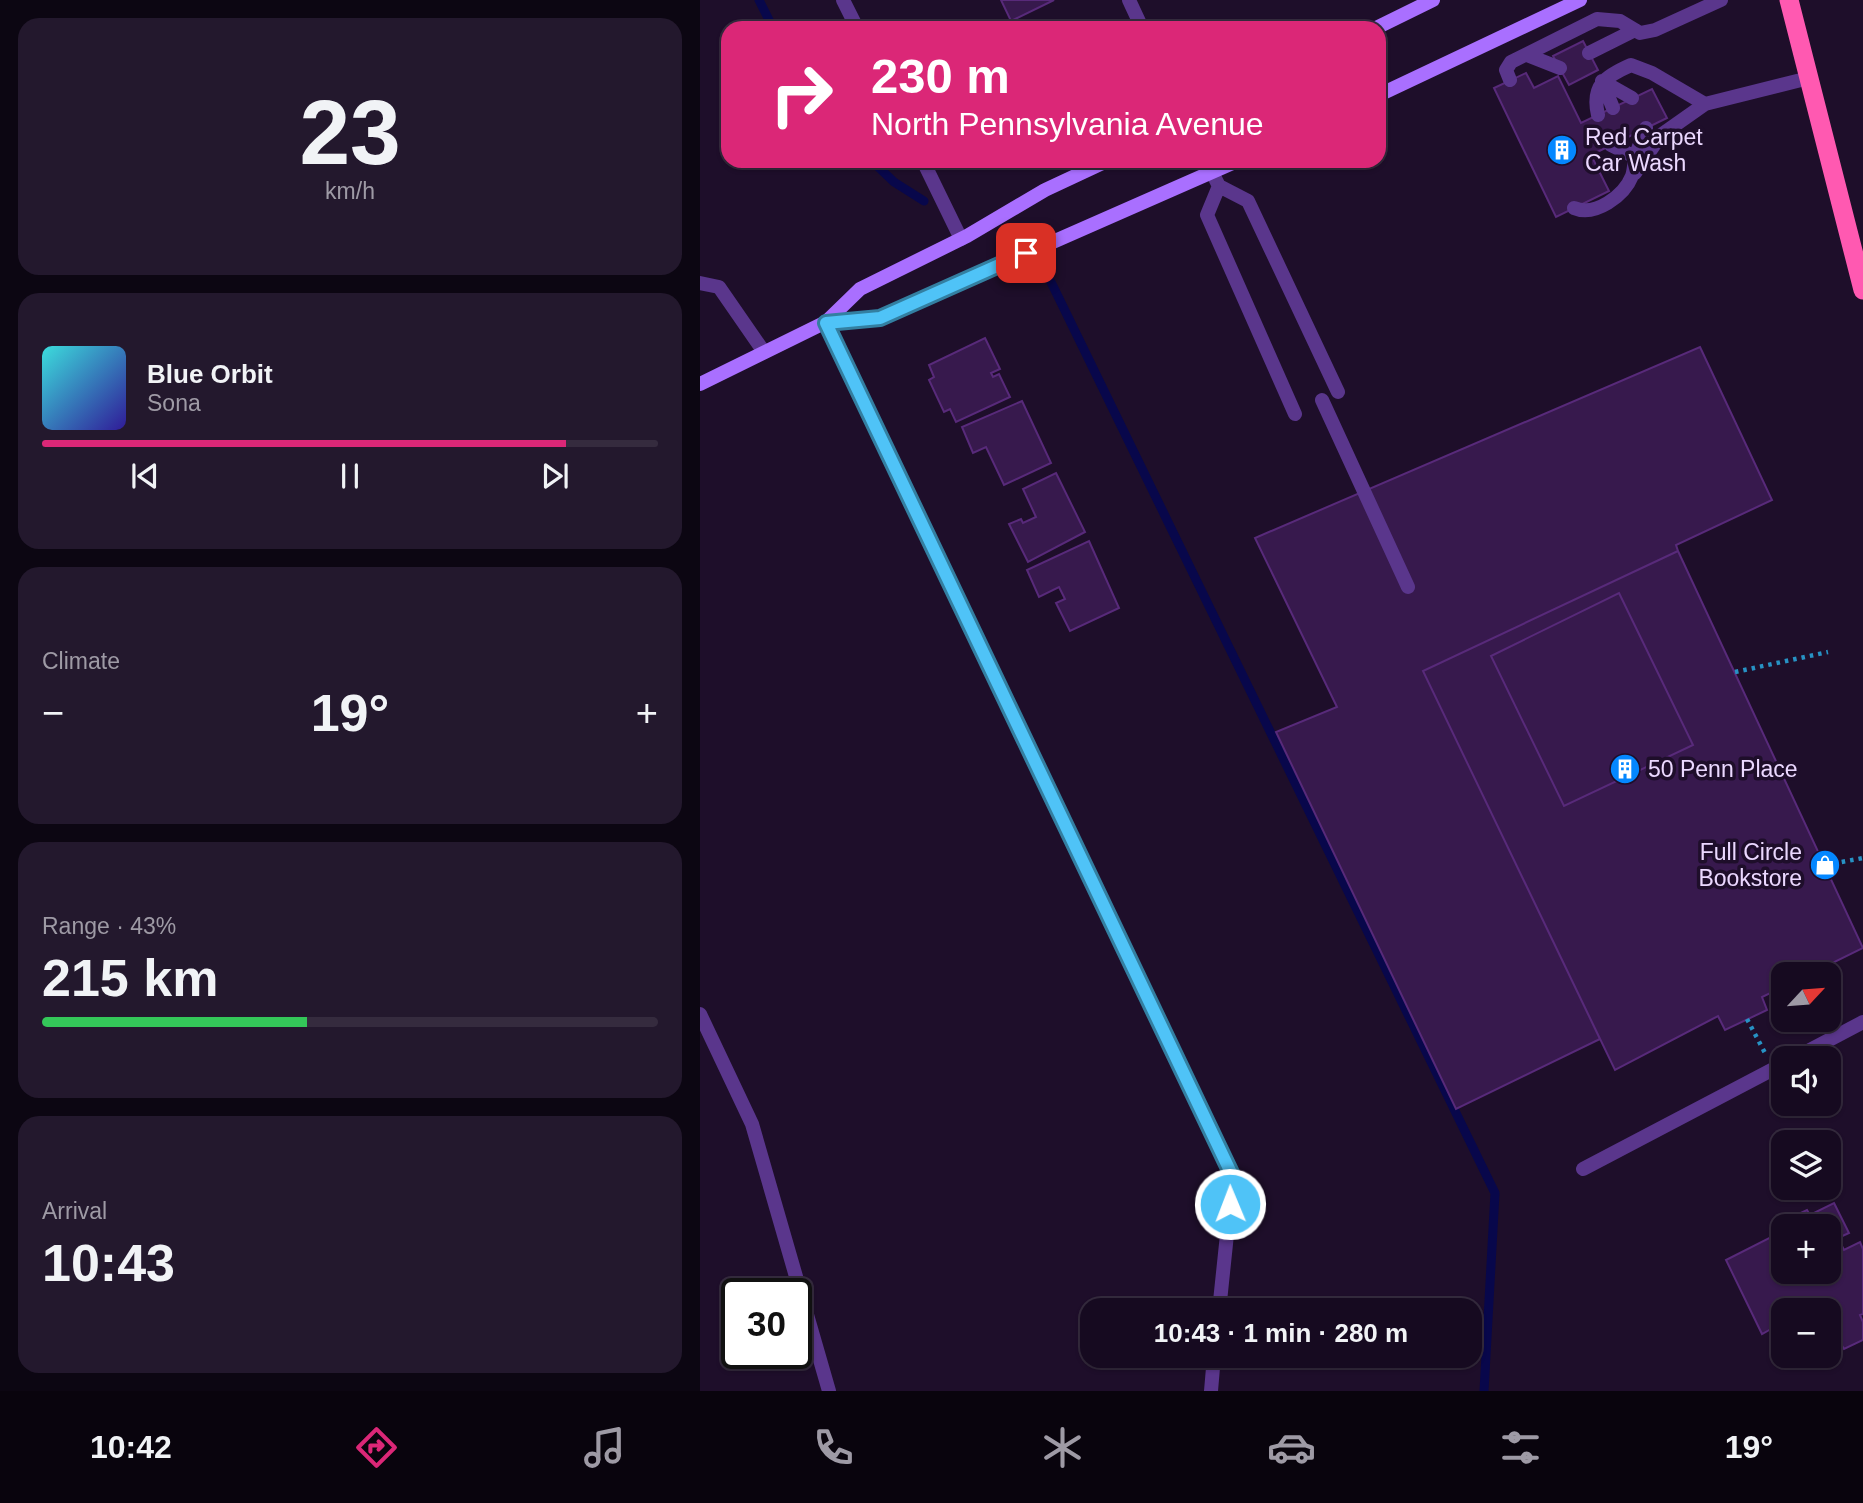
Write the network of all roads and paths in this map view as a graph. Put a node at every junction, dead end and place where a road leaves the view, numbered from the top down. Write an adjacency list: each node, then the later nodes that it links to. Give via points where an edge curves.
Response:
1 (843, 0): 7 (street)
2 (1129, 0): 8 (street)
3 (1433, 0): 9 (main road)
4 (1580, 0): 17 (main road)
5 (1721, 0): 10 (street, via 1655,30)
6 (1789, 0): 14 (highway)
7 (854, 21)
8 (1139, 21)
9 (1386, 24)
10 (1635, 30): 11 (street); 12 (street, via 1620,21 1597,19)
11 (1589, 53)
12 (1527, 55): 13 (street); 15 (street, via 1511,62 1506,70)
13 (1560, 68)
14 (1809, 78): 19 (street); 33 (highway)
15 (1510, 80)
16 (1602, 81): 18 (street); 19 (street, via 1631,65); 20 (street); 21 (street, via 1594,100)
17 (1386, 92)
18 (1632, 98)
19 (1705, 104): 29 (street, via 1661,135)
20 (1613, 108)
21 (1598, 115)
22 (1646, 128): 25 (street)
23 (1627, 137): 25 (street)
24 (1611, 145): 25 (street)
25 (1635, 157): 29 (street)
26 (926, 168): 31 (street)
27 (1092, 168): 31 (main road)
28 (1212, 173): 34 (main road, via 880,318); 37 (street, via 1248,201); 39 (street, via 1207,215)
29 (1632, 176): 30 (street, via 1618,194 1594,211)
30 (1574, 208)
31 (961, 239): 34 (main road, via 860,289)
32 (700, 283): 35 (street, via 719,287)
33 (1863, 290)
34 (826, 323): 35 (main road); 52 (street, via 1233,1177)
35 (764, 352): 36 (main road)
36 (700, 384)
37 (1338, 392)
38 (1322, 400): 40 (street)
39 (1295, 414)
40 (1408, 587)
41 (1828, 652): 42 (path)
42 (1735, 672)
43 (1863, 858): 44 (path)
44 (1825, 865)
45 (700, 1014): 54 (street, via 752,1124)
46 (1747, 1019): 49 (path)
47 (1863, 1022): 48 (street)
48 (1818, 1046)
49 (1771, 1055)
50 (1771, 1070): 51 (street)
51 (1583, 1168)
52 (1220, 1298)
53 (1213, 1368): 55 (street)
54 (830, 1391)
55 (1211, 1391)

